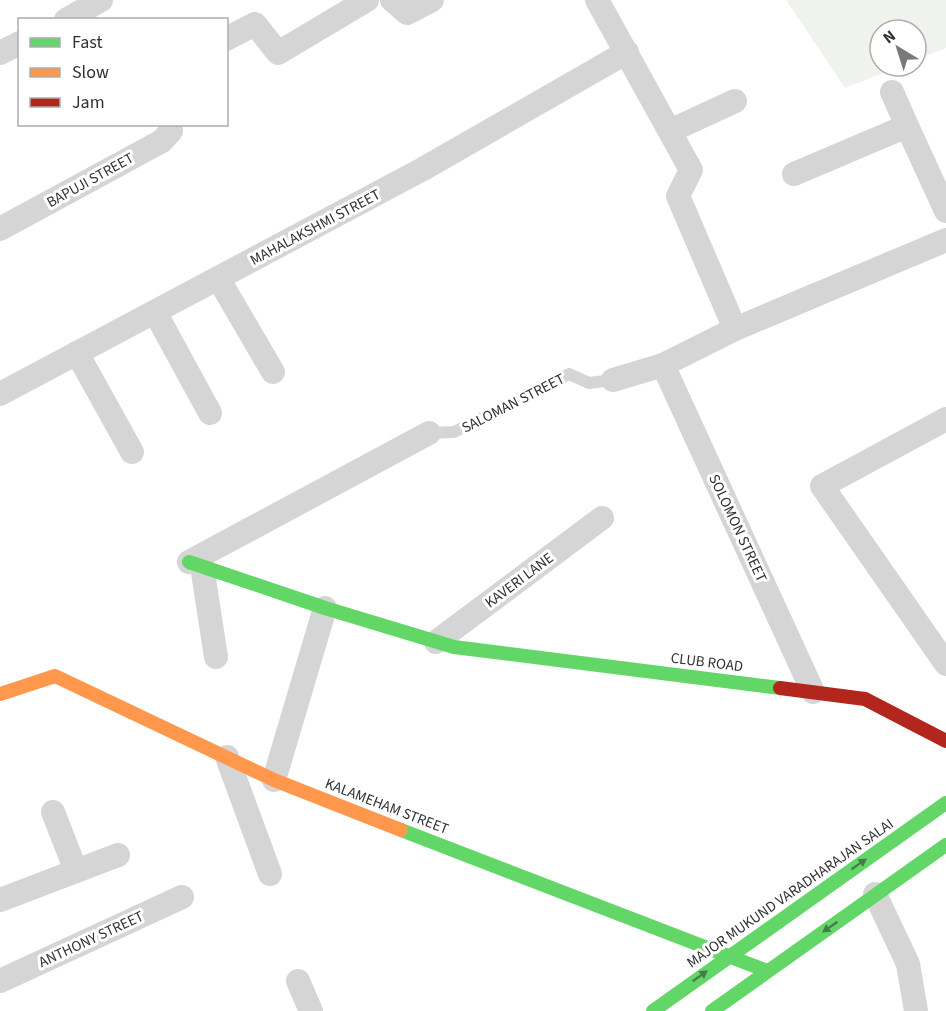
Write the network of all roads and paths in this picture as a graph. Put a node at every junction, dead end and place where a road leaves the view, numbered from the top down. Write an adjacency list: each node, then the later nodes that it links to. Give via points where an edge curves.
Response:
1 (367, 0): 7 (street, via 278,52 255,24)
2 (392, 0): 3 (street, via 407,13)
3 (432, 0)
4 (597, 0): 9 (street)
5 (105, 7): 6 (street)
6 (72, 18)
7 (228, 38)
8 (18, 45): 10 (street)
9 (627, 52): 15 (street); 20 (street, MAHALAKSHMI STREET, via 423,169)
10 (0, 53)
11 (892, 92): 14 (street)
12 (735, 101): 15 (street)
13 (170, 126): 18 (street, BAPUJI STREET, via 171,131 162,141)
14 (906, 126): 16 (street); 17 (street)
15 (670, 131): 22 (street, via 692,170 678,196)
16 (794, 174)
17 (946, 211)
18 (0, 229)
19 (946, 240): 22 (street, SALOMAN STREET)
20 (218, 278): 21 (street, MAHALAKSHMI STREET); 25 (street)
21 (154, 312): 23 (street, MAHALAKSHMI STREET); 28 (street)
22 (735, 329): 24 (street, SALOMAN STREET)
23 (78, 353): 27 (street, MAHALAKSHMI STREET); 31 (street)
24 (663, 365): 26 (street, SALOMAN STREET); 38 (street, SOLOMON STREET)
25 (273, 372)
26 (613, 380): 30 (lane, SALOMAN STREET, via 589,383 569,374 454,432)
27 (0, 394)
28 (210, 413)
29 (946, 419): 37 (street, via 822,486)
30 (429, 433): 33 (street, SALOMAN STREET)
31 (132, 452)
32 (602, 518): 35 (street, KAVERI LANE)
33 (195, 564): 34 (street, CLUB ROAD); 36 (street)
34 (325, 608): 35 (street, CLUB ROAD); 42 (street)
35 (445, 645): 38 (street, CLUB ROAD)
36 (216, 657)
37 (946, 664)
38 (813, 692): 40 (street, CLUB ROAD, via 865,699)
39 (0, 694): 41 (street, KALAMEHAM STREET, via 55,676)
40 (946, 741)
41 (227, 757): 42 (street, KALAMEHAM STREET); 48 (street)
42 (274, 780): 52 (street, KALAMEHAM STREET)
43 (946, 803): 52 (street, MAJOR MUKUND VARADHARAJAN SALAI, one-way to 43)
44 (53, 812): 47 (street)
45 (946, 845): 49 (street)
46 (118, 855): 47 (street)
47 (76, 871): 51 (street)
48 (270, 874)
49 (875, 894): 53 (street, one-way to 53); 59 (street, via 908,964)
50 (182, 897): 54 (street, ANTHONY STREET)
51 (0, 900)
52 (727, 957): 53 (street, KALAMEHAM STREET); 57 (street, MAJOR MUKUND VARADHARAJAN SALAI, one-way to 52)
53 (767, 970): 58 (street)
54 (0, 981)
55 (298, 981): 56 (street)
56 (311, 1011)
57 (653, 1011)
58 (712, 1011)
59 (916, 1011)

